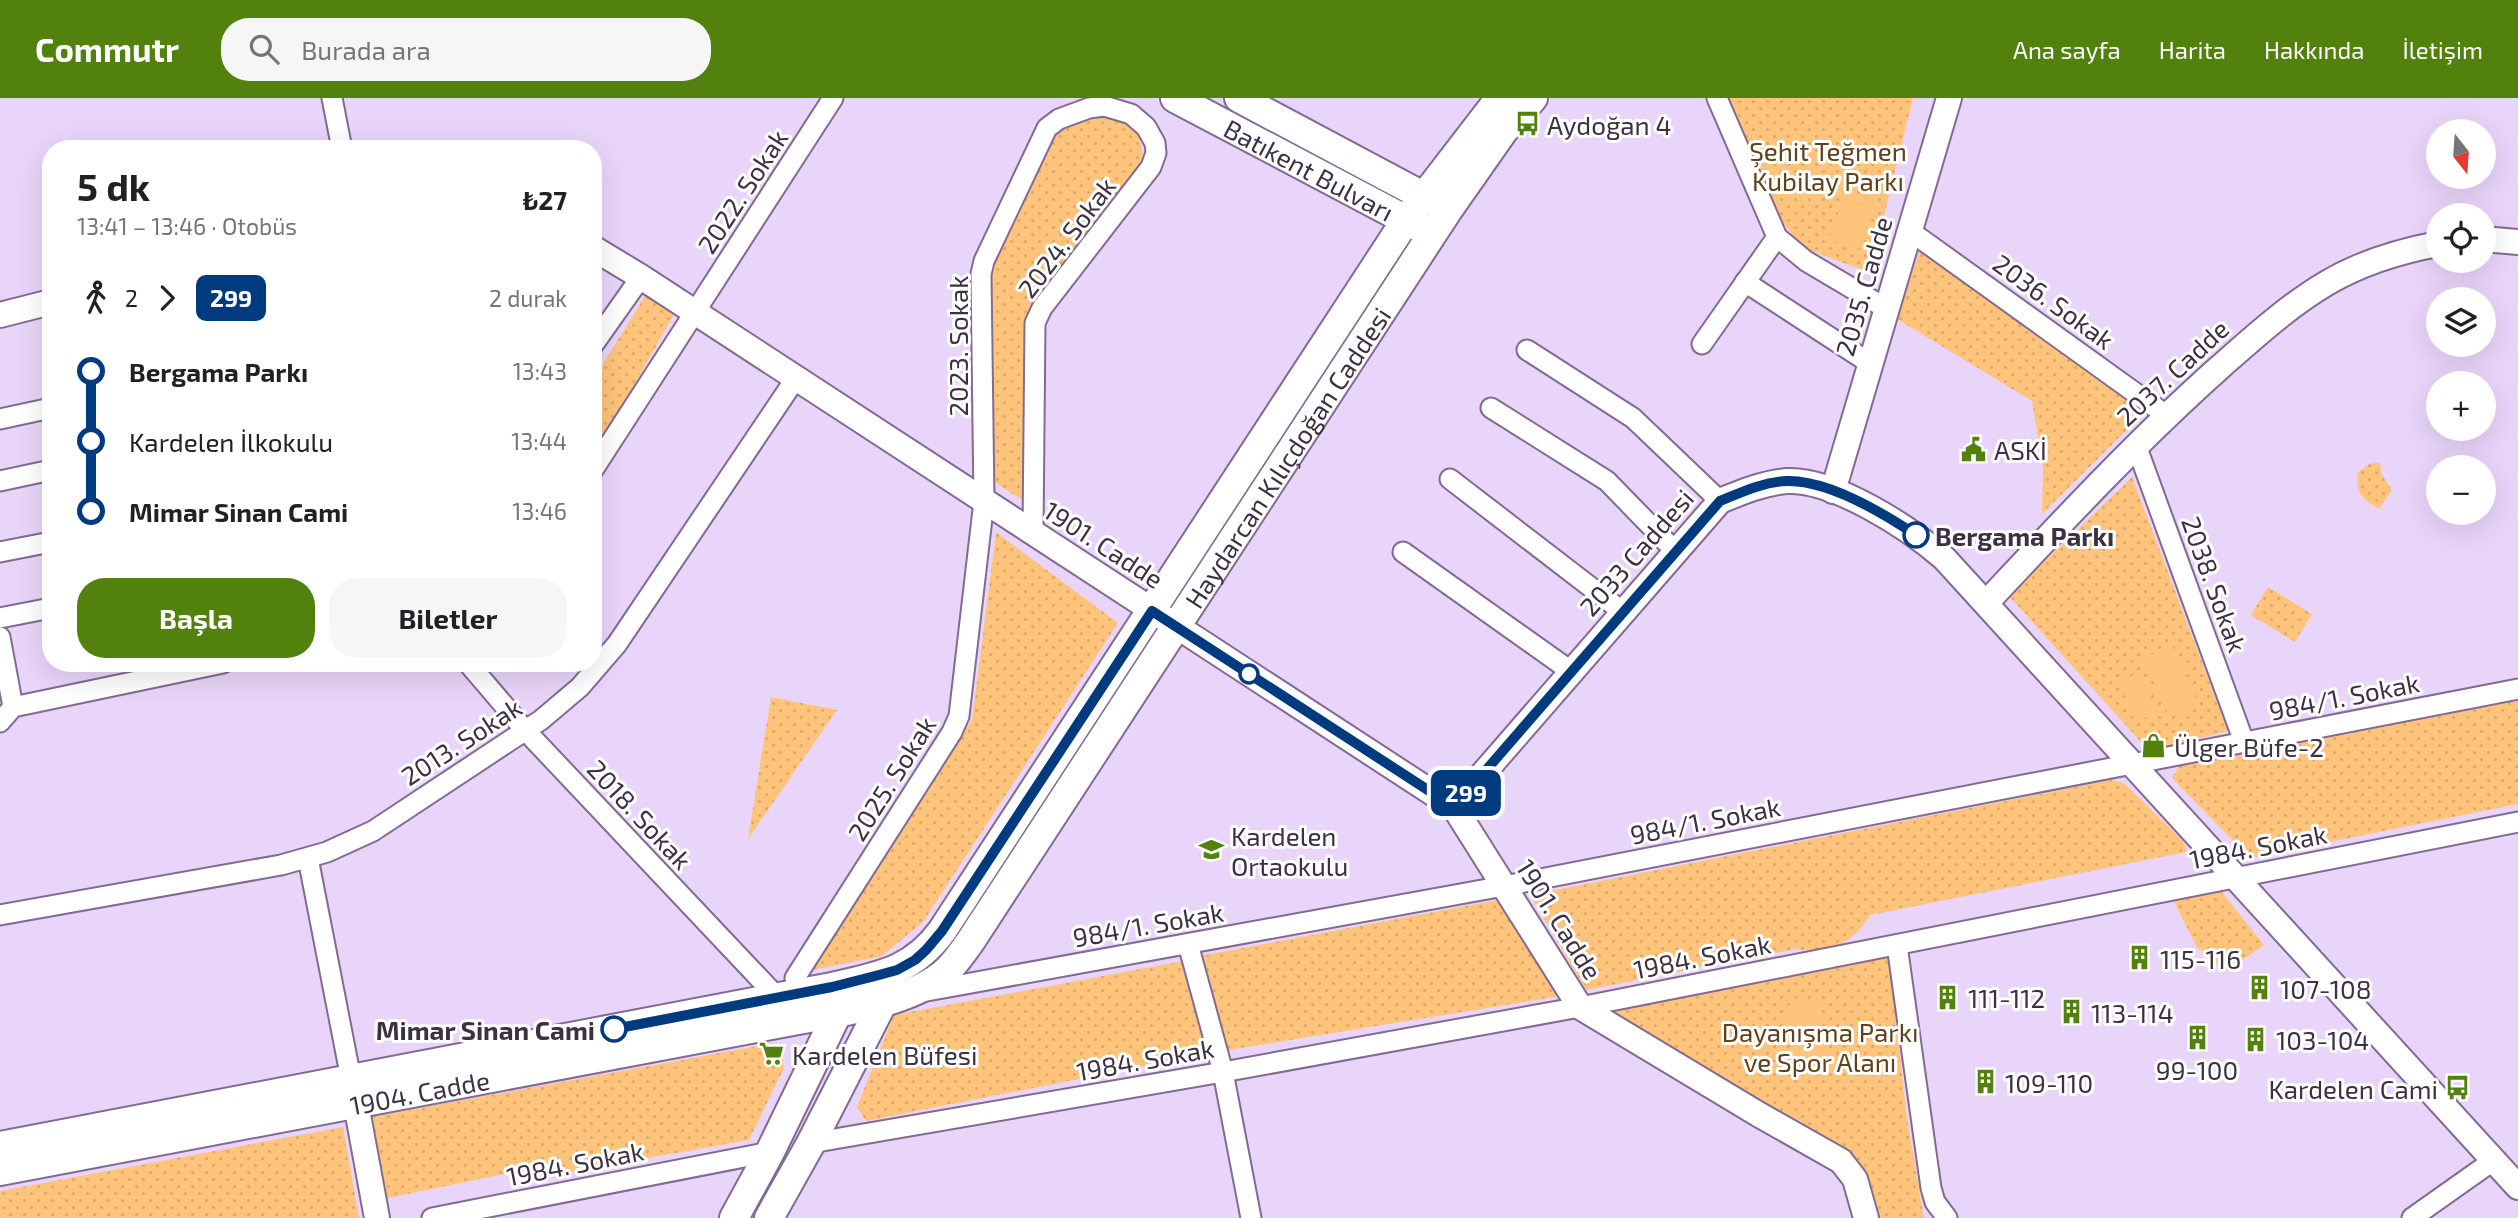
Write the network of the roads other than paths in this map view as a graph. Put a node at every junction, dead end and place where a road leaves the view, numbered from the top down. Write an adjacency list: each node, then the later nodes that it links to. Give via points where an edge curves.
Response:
1 (332, 98): 10 (street)
2 (833, 98): 24 (street, 2022. Sokak)
3 (1175, 98): 12 (main road, Batıkent Bulvarı)
4 (1240, 98): 11 (main road, Batıkent Bulvarı)
5 (1500, 98): 11 (main road, Haydarcan Kılıçdoğan Caddesi)
6 (1533, 98): 11 (main road, Haydarcan Kılıçdoğan Caddesi)
7 (1717, 98): 15 (street)
8 (1949, 98): 13 (street, 2035. Cadde)
9 (1131, 114): 41 (street, 2023. Sokak, via 1104,106 1070,114 1048,128 984,261); 43 (street, 2024. Sokak, via 1151,135 1155,160 1042,308 1035,324)
10 (340, 140)
11 (1436, 202): 12 (main road, Haydarcan Kılıçdoğan Caddesi); 14 (main road, Haydarcan Kılıçdoğan Caddesi)
12 (1406, 220): 14 (main road, Batıkent Bulvarı); 50 (main road, Haydarcan Kılıçdoğan Caddesi)
13 (1910, 230): 23 (street, 2035. Cadde); 33 (street, 2036. Sokak)
14 (1432, 234): 53 (main road, Haydarcan Kılıçdoğan Caddesi)
15 (1777, 237): 21 (street); 23 (street, via 1806,261)
16 (2496, 240): 17 (street)
17 (2518, 242)
18 (2426, 247): 33 (street, 2037. Cadde, via 2393,254 2329,282 2299,301)
19 (602, 253): 20 (street, 1901. Cadde)
20 (641, 277): 24 (street, 1901. Cadde); 26 (street)
21 (1745, 282): 27 (street); 29 (street)
22 (42, 304): 25 (street)
23 (1887, 309): 29 (street, 2035. Cadde)
24 (696, 313): 30 (street, 1901. Cadde); 36 (street, 2022. Sokak)
25 (0, 315)
26 (602, 332)
27 (1702, 344)
28 (1527, 349): 42 (street, via 1633,418)
29 (1871, 363): 40 (street, 2035. Cadde)
30 (796, 378): 41 (street, 1901. Cadde); 55 (street, 2013. Sokak)
31 (1491, 408): 47 (street, via 1607,481)
32 (42, 410): 34 (street)
33 (2166, 415): 35 (street, 2037. Cadde)
34 (0, 419)
35 (2136, 445): 48 (street, 2037. Cadde); 63 (street, 2038. Sokak)
36 (602, 456)
37 (42, 473): 39 (street)
38 (1450, 479): 51 (street)
39 (0, 481)
40 (1833, 491): 42 (street, 2033 Caddesi, via 1789,481 1760,485); 48 (street, 2033 Caddesi, via 1922,539)
41 (984, 501): 43 (street, 1901. Cadde); 73 (street, 2025. Sokak, via 957,723)
42 (1720, 501): 47 (street, 2033 Caddesi)
43 (1033, 533): 50 (street, 1901. Cadde)
44 (42, 543): 45 (street)
45 (0, 552)
46 (1403, 552): 56 (street)
47 (1676, 552): 51 (street, 2033 Caddesi)
48 (1986, 603): 64 (street, 2033 Caddesi)
49 (42, 610): 52 (street)
50 (1152, 611): 53 (street, 1901. Cadde); 74 (main road, Haydarcan Kılıçdoğan Caddesi, via 934,941 906,965)
51 (1623, 612): 56 (street, 2033 Caddesi)
52 (0, 618)
53 (1177, 627): 65 (street, 1901. Cadde); 74 (main road, Haydarcan Kılıçdoğan Caddesi, via 960,956 930,983)
54 (1, 649): 61 (street)
55 (602, 661)
56 (1572, 671): 65 (street, 2033 Caddesi)
57 (185, 672): 61 (street)
58 (476, 672): 62 (street, 2018. Sokak)
59 (593, 672): 62 (street, 2013. Sokak, via 560,706)
60 (2518, 689): 63 (street, 984/1. Sokak)
61 (6, 714)
62 (525, 730): 67 (street, 2013. Sokak, via 373,831); 73 (street, 2018. Sokak)
63 (2244, 742): 64 (street, 984/1. Sokak)
64 (2133, 763): 68 (street, 2033 Caddesi); 69 (street, 984/1. Sokak)
65 (1454, 807): 69 (street, 1901. Cadde)
66 (2518, 822): 68 (street, 1984. Sokak)
67 (308, 858): 70 (street, 2013. Sokak); 78 (street)
68 (2237, 877): 72 (street, 1984. Sokak); 83 (street, 2033 Caddesi)
69 (1504, 886): 71 (street, 984/1. Sokak); 76 (street, 1901. Cadde)
70 (0, 915)
71 (1188, 943): 74 (street, 984/1. Sokak); 77 (street)
72 (1898, 945): 76 (street, 1984. Sokak); 90 (street, via 1931,1188)
73 (786, 988): 75 (main road, 1904. Cadde); 78 (main road, 1904. Cadde)
74 (888, 990): 75 (main road); 79 (main road)
75 (835, 999): 78 (main road, 1904. Cadde); 81 (main road)
76 (1580, 1007): 77 (street, 1984. Sokak); 89 (street, via 1841,1161 1855,1178)
77 (1223, 1072): 79 (street, 1984. Sokak); 88 (street)
78 (353, 1091): 80 (main road, 1904. Cadde); 82 (main road, 1904. Cadde); 84 (street)
79 (811, 1143): 87 (main road)
80 (0, 1146)
81 (770, 1152): 85 (street, 1984. Sokak); 86 (main road)
82 (0, 1171)
83 (2509, 1172): 91 (street)
84 (377, 1218)
85 (432, 1218)
86 (734, 1218)
87 (769, 1218)
88 (1251, 1218)
89 (1866, 1218)
90 (1947, 1218)
91 (2412, 1218)

